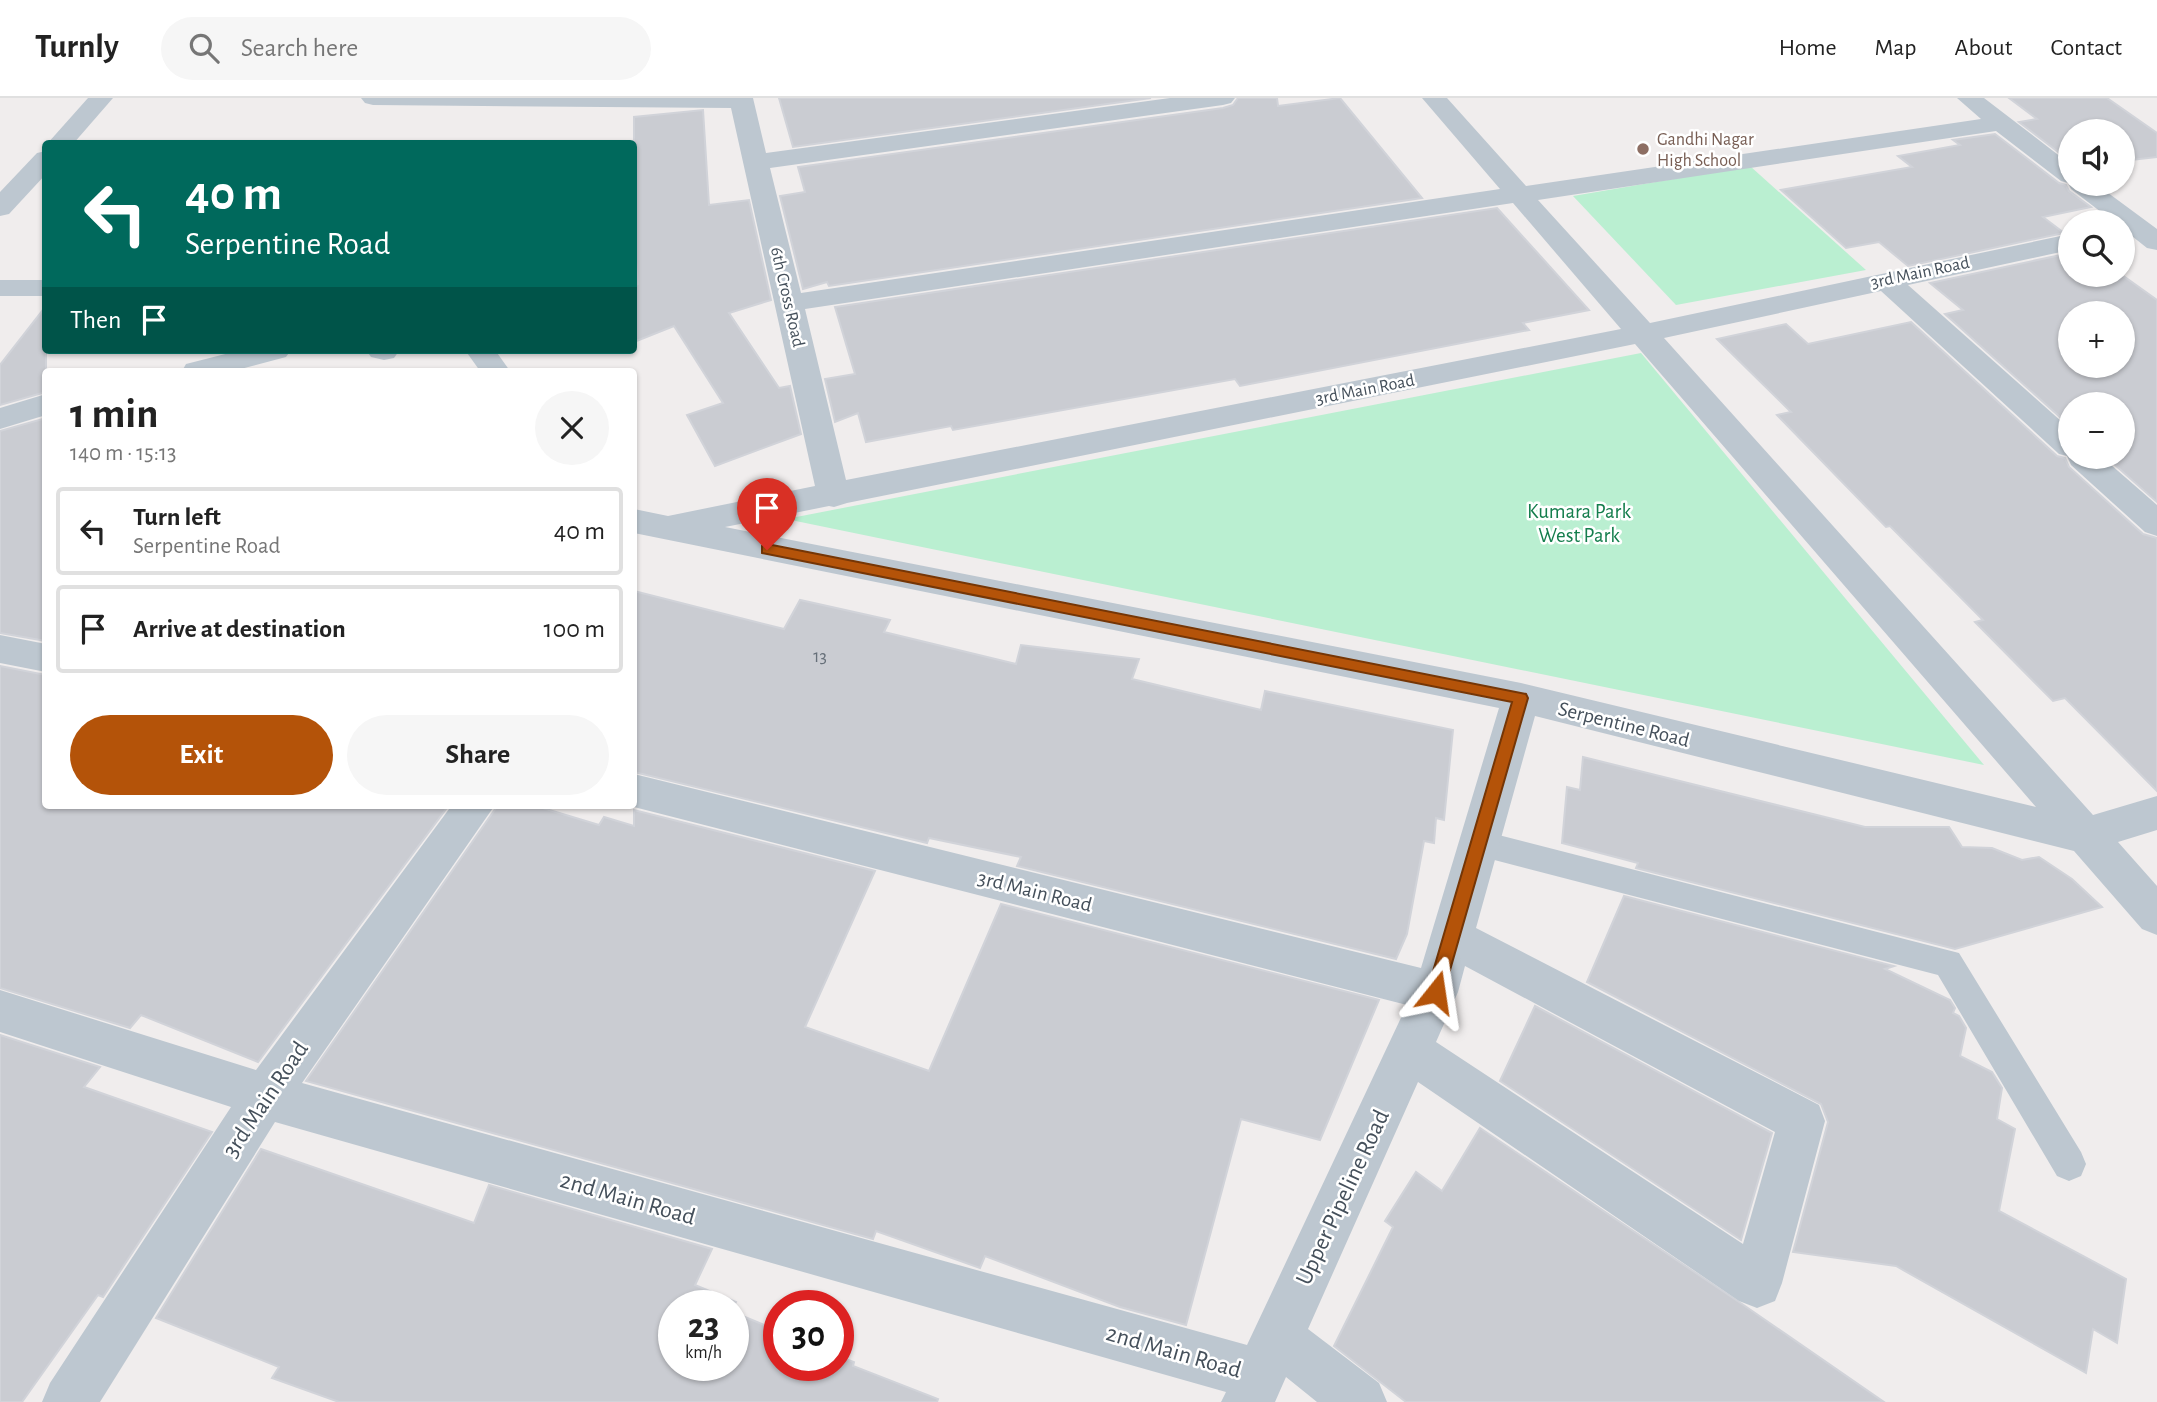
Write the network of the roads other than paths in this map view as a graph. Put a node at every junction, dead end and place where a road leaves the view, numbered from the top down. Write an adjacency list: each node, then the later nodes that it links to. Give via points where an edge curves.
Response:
1 (102, 98): 8 (street)
2 (373, 98): 6 (street)
3 (1223, 98): 9 (street)
4 (1434, 98): 12 (street)
5 (1969, 98): 7 (street)
6 (742, 100): 9 (street, 6th Cross Road)
7 (2001, 122): 11 (street); 12 (street)
8 (63, 140)
9 (756, 162): 20 (street, 6th Cross Road)
10 (42, 163): 14 (street)
11 (2058, 167)
12 (1517, 193): 20 (street); 21 (street)
13 (2096, 196): 15 (street)
14 (0, 208)
15 (2144, 231)
16 (2058, 244): 17 (street, 3rd Main Road)
17 (1885, 279): 21 (street, 3rd Main Road); 26 (street)
18 (0, 288): 19 (street)
19 (42, 288)
20 (789, 303): 28 (street, 6th Cross Road)
21 (1642, 334): 28 (street, 3rd Main Road); 37 (street)
22 (261, 354): 23 (street)
23 (208, 368)
24 (42, 405): 25 (street)
25 (0, 419)
26 (2058, 435)
27 (2095, 469): 29 (street)
28 (834, 496): 30 (street, 3rd Main Road)
29 (2157, 524)
30 (646, 525): 33 (street, Serpentine Road)
31 (0, 649): 32 (street)
32 (42, 657)
33 (1521, 698): 37 (street, Serpentine Road); 38 (street, Upper Pipeline Road)
34 (637, 791): 41 (street, 3rd Main Road)
35 (472, 809): 44 (street, 3rd Main Road)
36 (2157, 813): 37 (street)
37 (2083, 836): 39 (street)
38 (1479, 843): 40 (street, Upper Pipeline Road); 45 (lane, via 1948,963)
39 (2157, 916)
40 (1451, 937): 41 (street, Upper Pipeline Road); 43 (street, via 1802,1121 1757,1283)
41 (1436, 992): 43 (street, Upper Pipeline Road)
42 (0, 1011): 44 (street, 2nd Main Road)
43 (1409, 1050): 46 (street, Upper Pipeline Road)
44 (264, 1096): 46 (street, 2nd Main Road); 47 (street, 3rd Main Road)
45 (2069, 1164)
46 (1262, 1372): 48 (street)
47 (69, 1402)
48 (1360, 1402)

